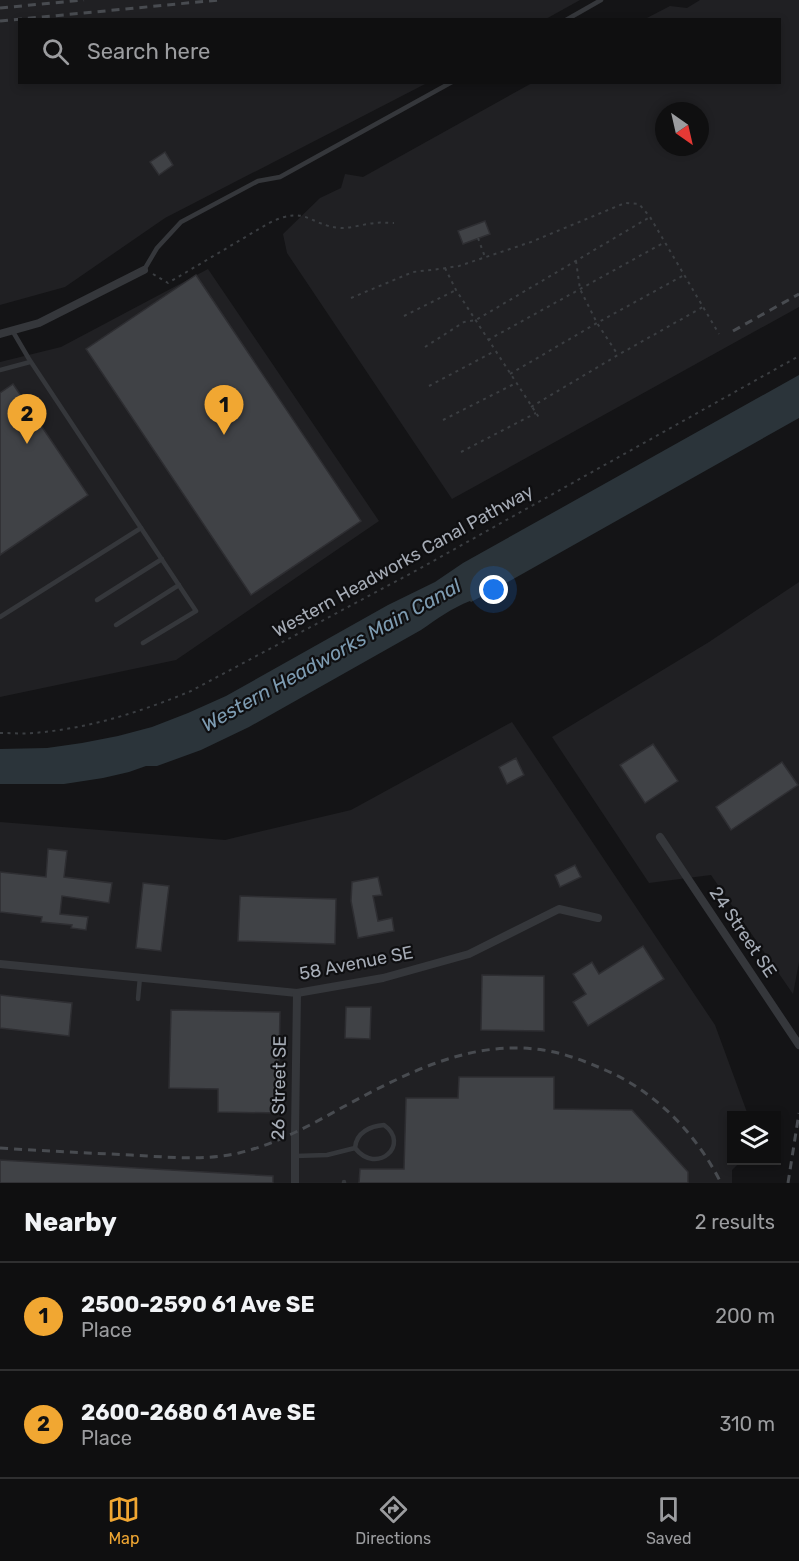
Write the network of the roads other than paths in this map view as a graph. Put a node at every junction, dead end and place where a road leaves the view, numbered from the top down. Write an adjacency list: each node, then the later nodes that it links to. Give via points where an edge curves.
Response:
1 (601, 0): 2 (lane)
2 (570, 18)
3 (448, 84): 4 (lane, via 280,177 258,181 181,222 157,248)
4 (144, 270): 5 (street, via 39,322)
5 (12, 330): 6 (street); 7 (lane)
6 (0, 334)
7 (30, 362): 8 (lane); 9 (lane)
8 (0, 370)
9 (141, 528): 10 (lane); 13 (lane)
10 (162, 559): 11 (lane); 12 (lane)
11 (178, 585): 14 (lane); 15 (lane, via 196,611)
12 (97, 600)
13 (0, 617)
14 (116, 625)
15 (143, 643)
16 (660, 837): 22 (street, 24 Street SE)
17 (598, 918): 20 (street, 58 Avenue SE, via 559,909 469,954 383,978)
18 (0, 964): 19 (street, 58 Avenue SE)
19 (141, 977): 20 (street, 58 Avenue SE); 21 (lane)
20 (297, 993): 24 (street, 26 Street SE)
21 (138, 999)
22 (799, 1045)
23 (355, 1148): 23 (lane, via 359,1136 373,1126 384,1125 392,1132 388,1156 376,1159); 24 (lane, via 327,1155)
24 (295, 1156): 25 (street, 26 Street SE)
25 (295, 1183)

